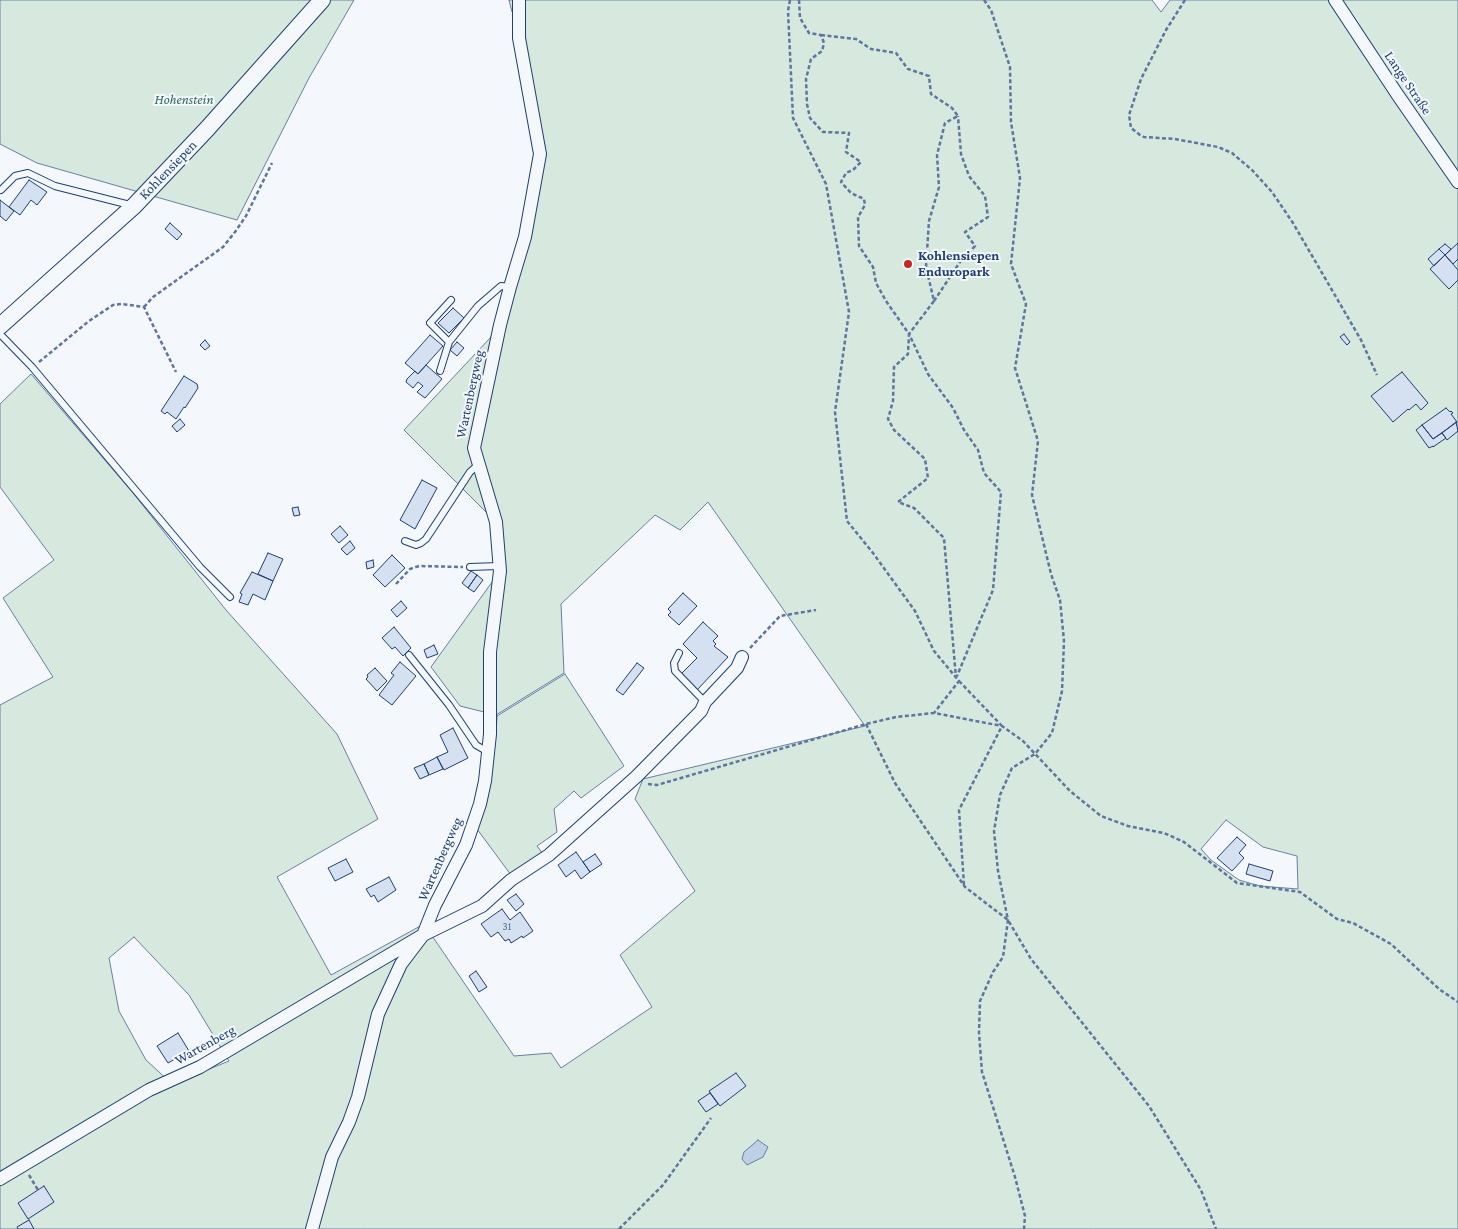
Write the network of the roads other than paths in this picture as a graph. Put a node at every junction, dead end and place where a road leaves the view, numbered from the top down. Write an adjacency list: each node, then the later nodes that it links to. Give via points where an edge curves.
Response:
1 (322, 0): 6 (street, Kohlensiepen)
2 (519, 0): 7 (street, Wartenbergweg, via 519,38 540,154 525,237)
3 (1335, 0): 4 (street, Lange Straße)
4 (1458, 182)
5 (1, 190): 6 (lane, via 15,176 28,173 55,186)
6 (134, 206): 9 (street, Kohlensiepen)
7 (510, 287): 11 (lane, via 501,286 478,306); 13 (street, Wartenbergweg, via 474,448)
8 (451, 300): 11 (lane, via 430,323)
9 (0, 326)
10 (0, 334): 17 (lane)
11 (448, 342): 12 (lane)
12 (440, 371)
13 (478, 465): 14 (lane, via 470,472 426,539 416,545); 15 (street, Wartenbergweg, via 496,522)
14 (405, 541)
15 (499, 566): 16 (lane); 22 (street, Wartenbergweg, via 490,652)
16 (470, 567)
17 (230, 597)
18 (679, 653): 21 (lane, via 674,671)
19 (409, 655): 22 (lane, via 476,745)
20 (742, 657): 21 (street, Wartenbergweg, via 737,668)
21 (704, 702): 23 (street, Wartenbergweg, via 701,711 636,776 549,855 511,880 482,906)
22 (489, 753): 23 (street, Wartenbergweg, via 480,804 466,845)
23 (423, 935): 24 (street, Wartenberg, via 200,1067 149,1090); 25 (street, Wartenbergweg, via 401,964 378,1014 358,1097 332,1156)
24 (0, 1179)
25 (312, 1229)

